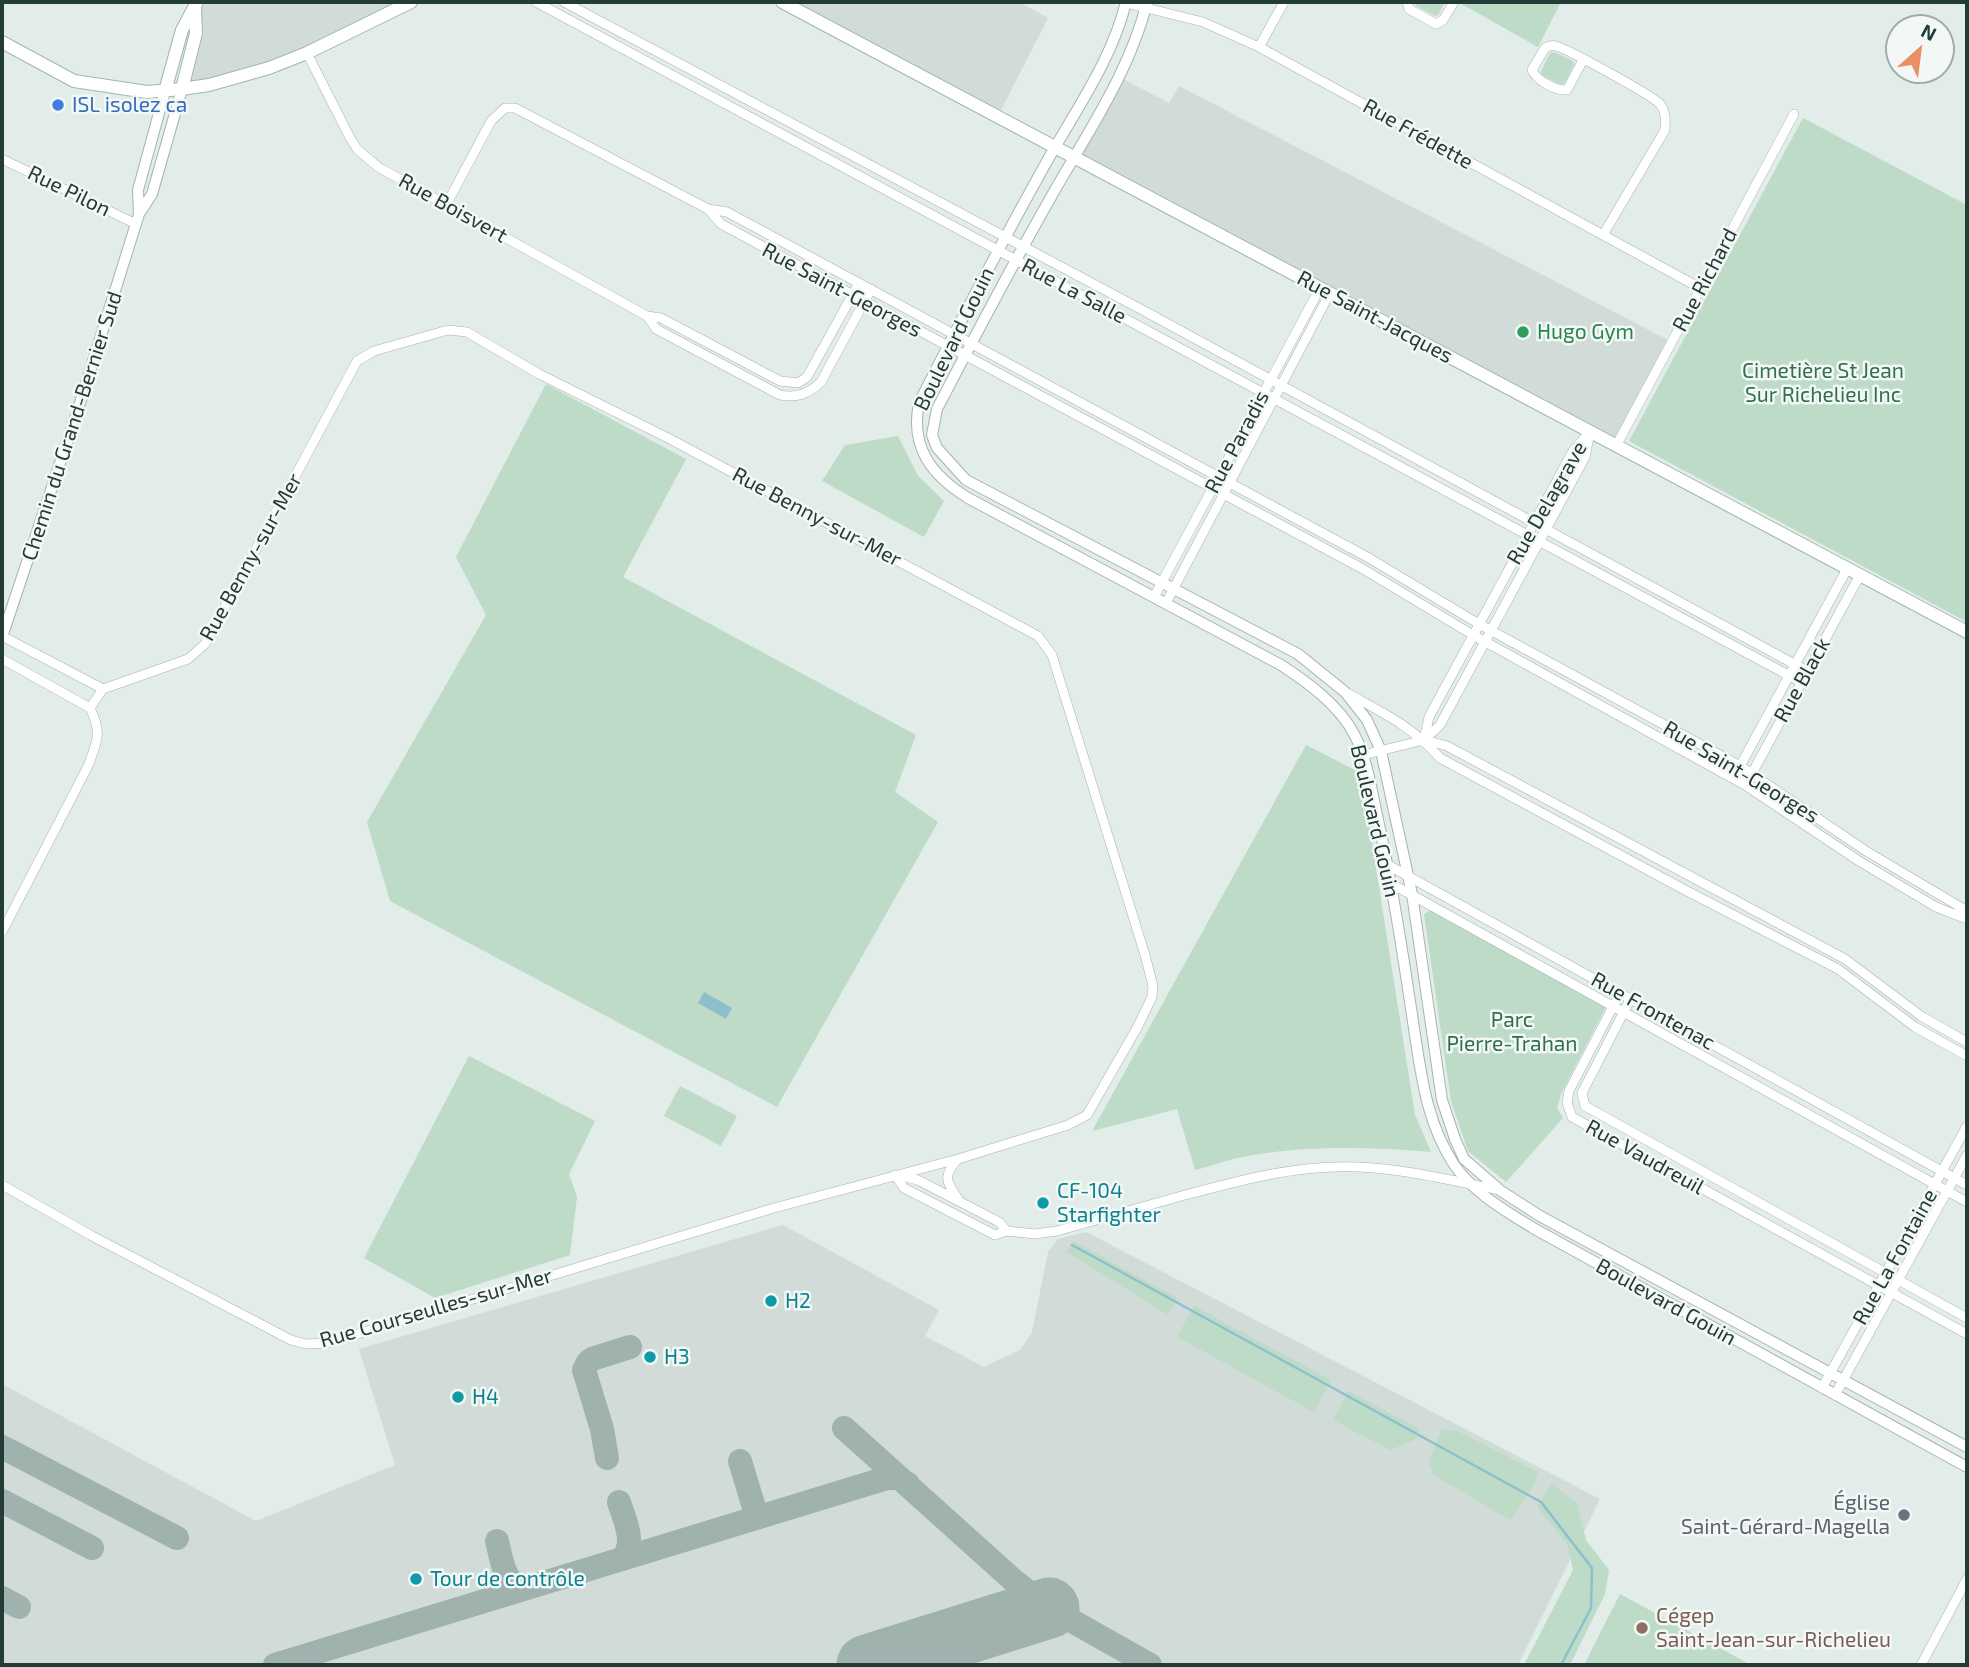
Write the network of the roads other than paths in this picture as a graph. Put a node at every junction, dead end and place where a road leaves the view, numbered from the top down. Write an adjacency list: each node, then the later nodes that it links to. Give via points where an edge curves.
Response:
1 (411, 2): 14 (main road)
2 (536, 2): 15 (street, Rue La Salle)
3 (564, 2): 12 (street, Rue La Salle)
4 (782, 2): 22 (main road, Rue Saint-Jacques)
5 (1126, 2): 9 (street, Rue Frédette); 22 (street, Boulevard Gouin, via 1105,60)
6 (1284, 2): 13 (street)
7 (1407, 2): 8 (street, via 1409,9 1436,24)
8 (1454, 2)
9 (1146, 4): 13 (street, Rue Frédette); 23 (street, Boulevard Gouin, via 1124,69)
10 (196, 5): 17 (main road, via 196,30); 18 (main road, via 182,30)
11 (2, 42): 18 (main road, via 74,81)
12 (643, 45): 15 (street); 19 (street, Rue La Salle)
13 (1259, 47): 30 (street, Rue Frédette)
14 (307, 52): 17 (main road, via 257,71); 27 (street, Rue Boisvert, via 357,149 378,167)
15 (637, 56): 21 (street, Rue La Salle)
16 (1583, 60): 16 (street, via 1549,46 1532,71 1560,91 1567,90); 30 (street, via 1647,94 1665,112 1665,130)
17 (183, 89): 18 (main road); 29 (street, Chemin du Grand-Bernier Sud, via 152,194)
18 (165, 91): 29 (street, Chemin du Grand-Bernier Sud, via 138,190)
19 (775, 114): 21 (street); 25 (street, Rue La Salle)
20 (1794, 114): 36 (street, Rue Richard)
21 (768, 127): 26 (street, Rue La Salle)
22 (1055, 147): 23 (main road, Rue Saint-Jacques); 31 (street, Boulevard Gouin)
23 (1074, 157): 32 (street, Boulevard Gouin); 38 (main road, Rue Saint-Jacques)
24 (2, 159): 29 (street, Rue Pilon)
25 (903, 182): 26 (street); 31 (street, Rue La Salle)
26 (895, 195): 33 (street, Rue La Salle)
27 (446, 205): 28 (street, Rue Saint-Georges, via 491,121 505,108 515,107); 42 (street, Rue Boisvert)
28 (708, 209): 35 (street, Rue Saint-Georges, via 727,212); 39 (street, Rue Saint-Georges, via 721,225)
29 (137, 219): 86 (street, Chemin du Grand-Bernier Sud)
30 (1603, 235): 36 (street, Rue Frédette)
31 (1004, 238): 32 (street, Rue La Salle); 33 (street, Boulevard Gouin)
32 (1023, 247): 34 (street, Boulevard Gouin); 41 (street, Rue La Salle)
33 (998, 251): 34 (street, Rue La Salle); 44 (street, Boulevard Gouin)
34 (1016, 260): 43 (street, Rue La Salle); 45 (street, Boulevard Gouin)
35 (859, 283): 37 (street, Rue Saint-Georges); 39 (street)
36 (1700, 288): 57 (street, Rue Richard)
37 (871, 289): 40 (street); 44 (street, Rue Saint-Georges)
38 (1325, 291): 48 (street, Rue Paradis); 50 (street, Rue Paradis); 56 (main road, Rue Saint-Jacques)
39 (852, 296): 40 (street, Rue Saint-Georges); 49 (street, via 821,357)
40 (863, 303): 46 (street, Rue Saint-Georges); 52 (street, via 821,382)
41 (1148, 313): 43 (street, Rue La Salle); 48 (street, Rue La Salle)
42 (647, 316): 49 (street, Rue Boisvert, via 661,318 780,381); 52 (street, Rue Boisvert, via 656,329 780,395 793,398)
43 (1141, 326): 51 (street, Rue La Salle)
44 (954, 335): 45 (street, Rue Saint-Georges); 46 (street, Boulevard Gouin)
45 (971, 344): 47 (street, Boulevard Gouin); 54 (street, Rue Saint-Georges)
46 (947, 347): 47 (street, Rue Saint-Georges); 61 (street, Boulevard Gouin, via 915,421 921,449)
47 (965, 356): 55 (street, Rue Saint-Georges); 59 (street, Boulevard Gouin, via 937,409 932,435)
48 (1270, 380): 50 (street, Rue La Salle); 51 (street, Rue Paradis)
49 (798, 383): 52 (street)
50 (1281, 386): 53 (street, Rue Paradis); 58 (street, Rue La Salle)
51 (1263, 393): 53 (street, Rue La Salle); 62 (street, Rue Paradis)
52 (803, 394)
53 (1275, 398): 60 (street, Rue La Salle); 63 (street, Rue Paradis)
54 (1098, 413): 55 (street); 62 (street, Rue Saint-Georges)
55 (1093, 425): 64 (street, Rue Saint-Georges)
56 (1590, 432): 57 (main road, Rue Saint-Jacques); 68 (street, Rue Delagrave, via 1573,451); 69 (street, Rue Delagrave, via 1585,457)
57 (1616, 446): 74 (main road, Rue Saint-Jacques)
58 (1409, 455): 60 (street); 68 (street, Rue La Salle)
59 (944, 458): 61 (street); 65 (street, Boulevard Gouin, via 966,480)
60 (1403, 467): 70 (street, Rue La Salle)
61 (933, 469): 67 (street, Boulevard Gouin, via 953,489)
62 (1218, 477): 63 (street, Rue Saint-Georges); 64 (street, Rue Paradis)
63 (1229, 484): 66 (street, Rue Paradis); 72 (street, Rue Saint-Georges)
64 (1212, 488): 66 (street, Rue Saint-Georges); 75 (street, Rue Paradis)
65 (989, 492): 67 (street); 75 (street, Boulevard Gouin)
66 (1223, 495): 73 (street, Rue Saint-Georges); 76 (street, Rue Paradis)
67 (982, 506): 77 (street, Boulevard Gouin)
68 (1534, 523): 69 (street, Rue La Salle); 70 (street, Rue Delagrave)
69 (1546, 529): 71 (street, Rue Delagrave); 78 (street, Rue La Salle)
70 (1527, 535): 71 (street, Rue La Salle); 81 (street, Rue Delagrave)
71 (1540, 540): 80 (street, Rue La Salle); 82 (street, Rue Delagrave)
72 (1369, 558): 73 (street); 81 (street, Rue Saint-Georges)
73 (1363, 569): 84 (street, Rue Saint-Georges)
74 (1854, 572): 83 (main road, Rue Saint-Jacques); 91 (street, Rue Black); 93 (street, Rue Black)
75 (1161, 582): 76 (street, Boulevard Gouin); 77 (street, Rue Paradis)
76 (1174, 589): 79 (street, Rue Paradis); 89 (street, Boulevard Gouin)
77 (1154, 597): 79 (street, Boulevard Gouin)
78 (1673, 598): 80 (street); 85 (street, Rue La Salle)
79 (1166, 603): 92 (street, Boulevard Gouin)
80 (1667, 610): 88 (street, Rue La Salle)
81 (1479, 624): 82 (street, Rue Saint-Georges); 84 (street, Rue Delagrave)
82 (1491, 630): 87 (street, Rue Delagrave); 98 (street, Rue Saint-Georges)
83 (1967, 632)
84 (1473, 635): 87 (street, Rue Saint-Georges); 101 (street, Rue Delagrave, via 1429,717)
85 (1741, 635): 88 (street); 91 (street, Rue La Salle)
86 (2, 637): 96 (street)
87 (1485, 642): 100 (street, Rue Saint-Georges); 101 (street, Rue Delagrave, via 1440,725)
88 (1736, 647): 94 (street, Rue La Salle)
89 (1290, 649): 92 (street); 97 (street, Boulevard Gouin)
90 (2, 659): 99 (street)
91 (1795, 664): 93 (street, Rue La Salle); 94 (street, Rue Black)
92 (1281, 665): 103 (street, Boulevard Gouin, via 1330,703 1353,732)
93 (1807, 671): 95 (street, Rue Black)
94 (1790, 675): 95 (street, Rue La Salle); 104 (street, Rue Black)
95 (1801, 682): 105 (street, Rue Black)
96 (103, 689): 99 (street); 139 (street, Rue Benny-sur-Mer, via 188,659 205,644 357,361 374,351 448,330 467,332 1028,629 1052,655 1145,956 1152,997 1087,1115)
97 (1345, 692): 101 (street); 102 (street, Boulevard Gouin, via 1367,720)
98 (1613, 697): 100 (street); 104 (street, Rue Saint-Georges)
99 (90, 708): 120 (street, via 99,726 88,766)
100 (1607, 708): 106 (street, Rue Saint-Georges)
101 (1424, 740): 102 (street); 108 (street, via 1447,746); 109 (street, via 1440,758)
102 (1381, 751): 103 (street); 113 (street, Boulevard Gouin)
103 (1363, 755): 112 (street, Boulevard Gouin)
104 (1740, 766): 105 (street, Rue Saint-Georges); 106 (street, Rue Black)
105 (1751, 774): 107 (street, Rue Black); 110 (street, Rue Saint-Georges)
106 (1734, 778): 107 (street, Rue Saint-Georges)
107 (1745, 785): 111 (street, Rue Saint-Georges)
108 (1558, 807): 109 (street); 114 (street)
109 (1551, 819): 116 (street)
110 (1866, 851): 111 (street); 118 (street, Rue Saint-Georges)
111 (1859, 861): 119 (street, Rue Saint-Georges, via 1936,907)
112 (1388, 865): 113 (street, Rue Frontenac); 115 (street, Boulevard Gouin)
113 (1408, 875): 117 (street, Boulevard Gouin); 121 (street, Rue Frontenac)
114 (1692, 878): 116 (street); 123 (street)
115 (1392, 884): 117 (street, Rue Frontenac); 145 (street, Boulevard Gouin, via 1424,1094 1436,1130)
116 (1685, 890): 124 (street)
117 (1412, 894): 122 (street, Rue Frontenac); 148 (street, Boulevard Gouin, via 1442,1100 1464,1159)
118 (1967, 911)
119 (1967, 919)
120 (2, 932)
121 (1513, 933): 122 (street); 125 (street, Rue Frontenac)
122 (1505, 946): 127 (street, Rue Frontenac)
123 (1845, 959): 124 (street); 129 (street)
124 (1838, 969): 130 (street)
125 (1620, 993): 126 (street, Rue Frontenac); 127 (street, Rue Vaudreuil)
126 (1631, 999): 128 (street, Rue Vaudreuil); 133 (street, Rue Frontenac)
127 (1614, 1006): 128 (street, Rue Frontenac); 136 (street, Rue Vaudreuil, via 1569,1091)
128 (1624, 1011): 134 (street, Rue Frontenac); 135 (street, Rue Vaudreuil, via 1582,1093)
129 (1921, 1016): 130 (street); 131 (street)
130 (1915, 1027): 132 (street)
131 (1967, 1042)
132 (1967, 1056)
133 (1794, 1089): 134 (street); 140 (street, Rue Frontenac)
134 (1787, 1102): 143 (street, Rue Frontenac)
135 (1584, 1103): 136 (street, Rue Vaudreuil); 147 (street, Rue Vaudreuil)
136 (1568, 1108): 151 (street, Rue Vaudreuil, via 1572,1117)
137 (1967, 1126): 140 (street, Rue La Fontaine)
138 (1967, 1154): 142 (street, Rue La Fontaine)
139 (958, 1159): 141 (street, Rue Benny-sur-Mer); 150 (street, via 947,1176)
140 (1942, 1172): 142 (street, Rue Frontenac); 143 (street, Rue La Fontaine)
141 (895, 1175): 144 (street, Rue Courseulles-sur-Mer, via 328,1343 306,1344); 150 (street, via 918,1180); 155 (street, via 904,1188)
142 (1954, 1178): 146 (street, Rue Frontenac); 149 (street, Rue La Fontaine)
143 (1935, 1184): 149 (street, Rue Frontenac); 161 (street, Rue La Fontaine)
144 (2, 1185)
145 (1471, 1185): 148 (street); 156 (street, Boulevard Gouin); 157 (street, via 1358,1167 1312,1168 1227,1184 1057,1231)
146 (1967, 1185)
147 (1733, 1189): 151 (street, Rue Vaudreuil); 158 (street, Rue Vaudreuil)
148 (1501, 1191): 154 (street, Boulevard Gouin)
149 (1947, 1191): 152 (street, Rue Frontenac); 163 (street, Rue La Fontaine)
150 (959, 1202): 153 (street)
151 (1726, 1202): 159 (street, Rue Vaudreuil)
152 (1967, 1202)
153 (969, 1207): 155 (street); 157 (street)
154 (1540, 1216): 156 (street); 160 (street, Boulevard Gouin)
155 (962, 1219): 157 (street, via 995,1236)
156 (1533, 1228): 162 (street, Boulevard Gouin)
157 (1007, 1231)
158 (1811, 1232): 159 (street); 161 (street, Rue Vaudreuil)
159 (1804, 1244): 165 (street, Rue Vaudreuil)
160 (1630, 1265): 162 (street); 164 (street, Boulevard Gouin)
161 (1886, 1273): 163 (street, Rue Vaudreuil); 165 (street, Rue La Fontaine)
162 (1622, 1277): 167 (street, Boulevard Gouin)
163 (1898, 1280): 166 (street, Rue La Fontaine); 168 (street, Rue Vaudreuil)
164 (1665, 1284): 167 (street); 170 (street, Boulevard Gouin)
165 (1879, 1286): 166 (street, Rue Vaudreuil); 170 (street, Rue La Fontaine)
166 (1891, 1292): 169 (street, Rue Vaudreuil); 171 (street, Rue La Fontaine)
167 (1657, 1297): 172 (street, Boulevard Gouin)
168 (1967, 1318)
169 (1967, 1334)
170 (1831, 1373): 171 (street, Boulevard Gouin); 172 (street, Rue La Fontaine)
171 (1843, 1380): 173 (street, Rue La Fontaine); 174 (street, Boulevard Gouin)
172 (1822, 1388): 173 (street, Boulevard Gouin)
173 (1835, 1395): 175 (street, Boulevard Gouin)
174 (1967, 1447)
175 (1967, 1466)
176 (1967, 1579): 177 (street)
177 (1921, 1665)

